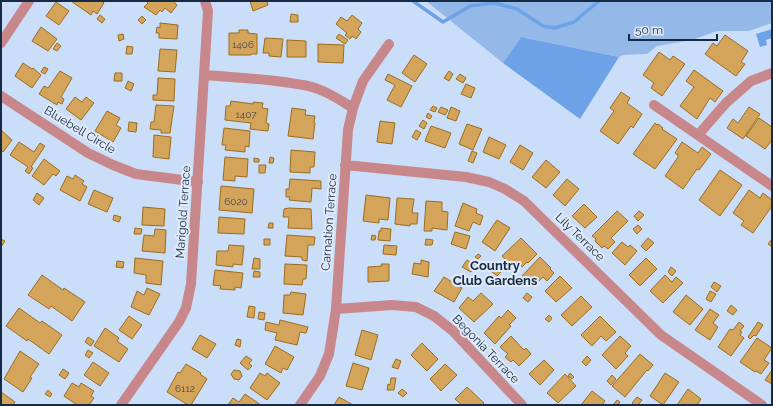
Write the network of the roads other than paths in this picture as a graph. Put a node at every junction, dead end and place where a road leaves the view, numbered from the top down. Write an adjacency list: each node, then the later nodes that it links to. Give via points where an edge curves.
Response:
1 (29, 1): 3 (street)
2 (205, 1): 6 (street, Marigold Terrace, via 208,11)
3 (1, 43)
4 (389, 44): 9 (street, Carnation Terrace, via 363,81)
5 (772, 73): 10 (street, via 751,81 726,103)
6 (205, 75): 9 (street, via 290,83 330,94); 12 (street, Marigold Terrace)
7 (1, 96): 12 (street, Bluebell Circle, via 88,153 113,165 136,174)
8 (654, 105): 10 (street)
9 (353, 108): 11 (street, Carnation Terrace)
10 (698, 135): 13 (street)
11 (345, 165): 14 (street, Carnation Terrace); 18 (street, Lily Terrace, via 466,177 505,189 524,201 661,335)
12 (198, 182): 15 (street, Marigold Terrace, via 191,284 186,308)
13 (772, 186)
14 (336, 309): 16 (street, Carnation Terrace, via 329,354 320,376); 17 (street, Begonia Terrace, via 392,305 416,307 434,316 453,331)
15 (121, 405)
16 (300, 405)
17 (522, 405)
18 (762, 405)

